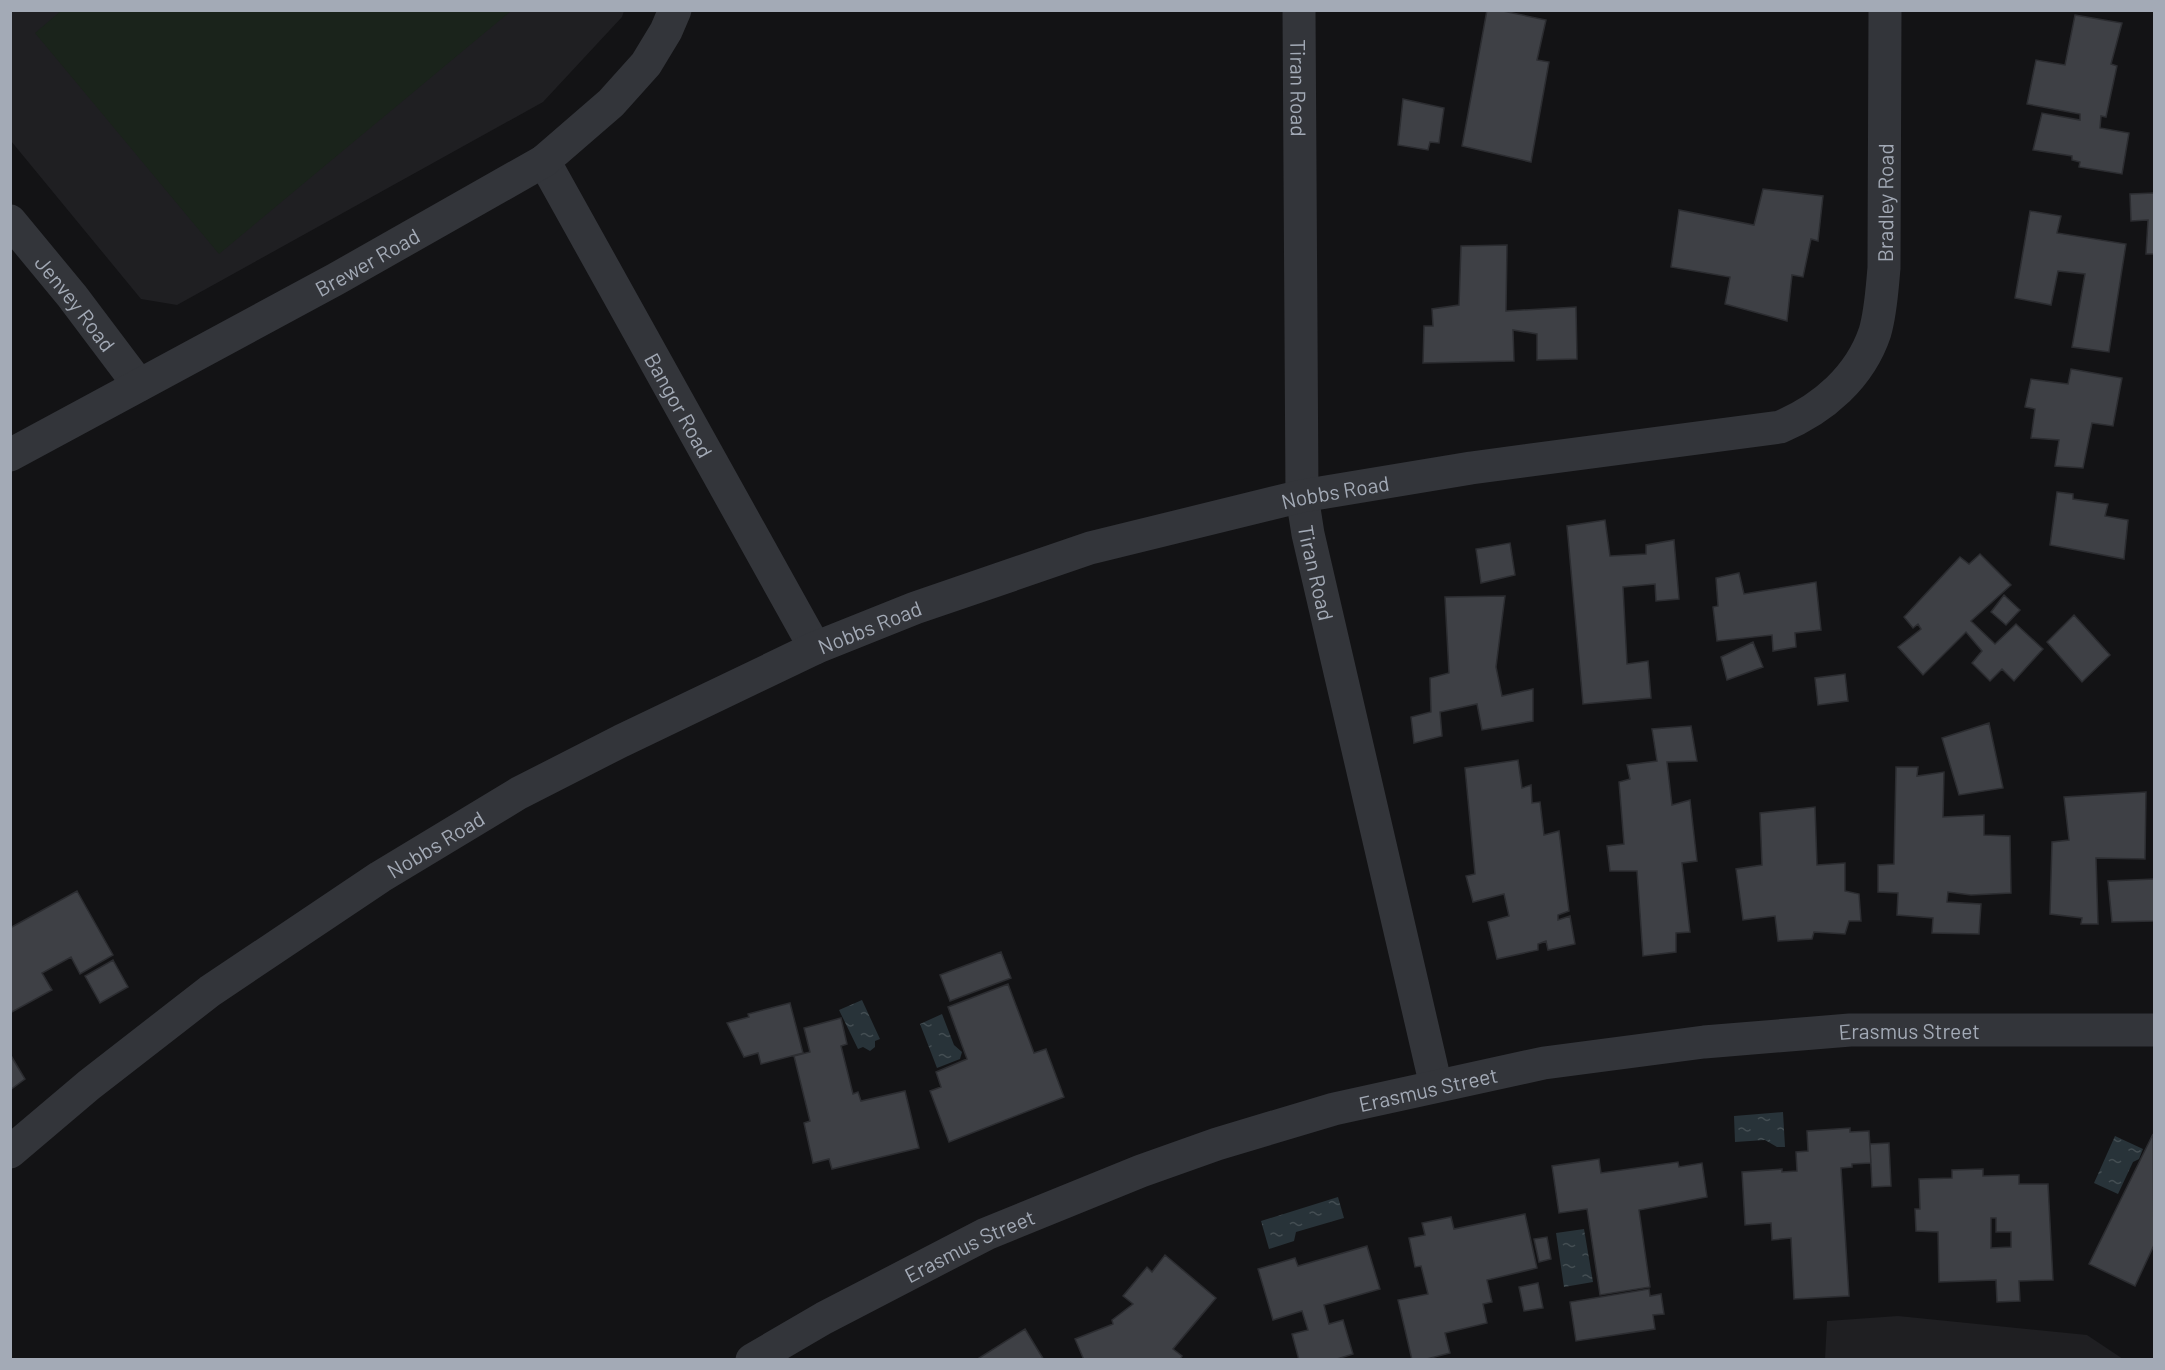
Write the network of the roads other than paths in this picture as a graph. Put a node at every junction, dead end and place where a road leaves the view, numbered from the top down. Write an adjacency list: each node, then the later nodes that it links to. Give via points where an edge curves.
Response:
1 (675, 10): 4 (street, Brewer Road, via 646,64 611,103)
2 (1299, 10): 9 (street, Tiran Road)
3 (1885, 10): 7 (street, Bradley Road, via 1884,268 1880,306 1875,333 1859,365)
4 (544, 161): 6 (street, Brewer Road); 10 (street, Bangor Road)
5 (10, 221): 6 (street, Jenvey Road)
6 (139, 385): 8 (street, Brewer Road)
7 (1843, 385): 9 (street, Nobbs Road, via 1801,418 1780,427 1471,468)
8 (10, 455)
9 (1302, 496): 10 (street, Nobbs Road, via 1090,548 915,608); 12 (street, Tiran Road)
10 (815, 648): 13 (street, Nobbs Road, via 519,793 380,877 210,991)
11 (2154, 1030): 12 (street, Erasmus Street, via 1850,1030 1640,1049 1544,1063)
12 (1436, 1086): 14 (street, Erasmus Street, via 1323,1113 1141,1171 986,1234)
13 (10, 1152)
14 (752, 1359)

